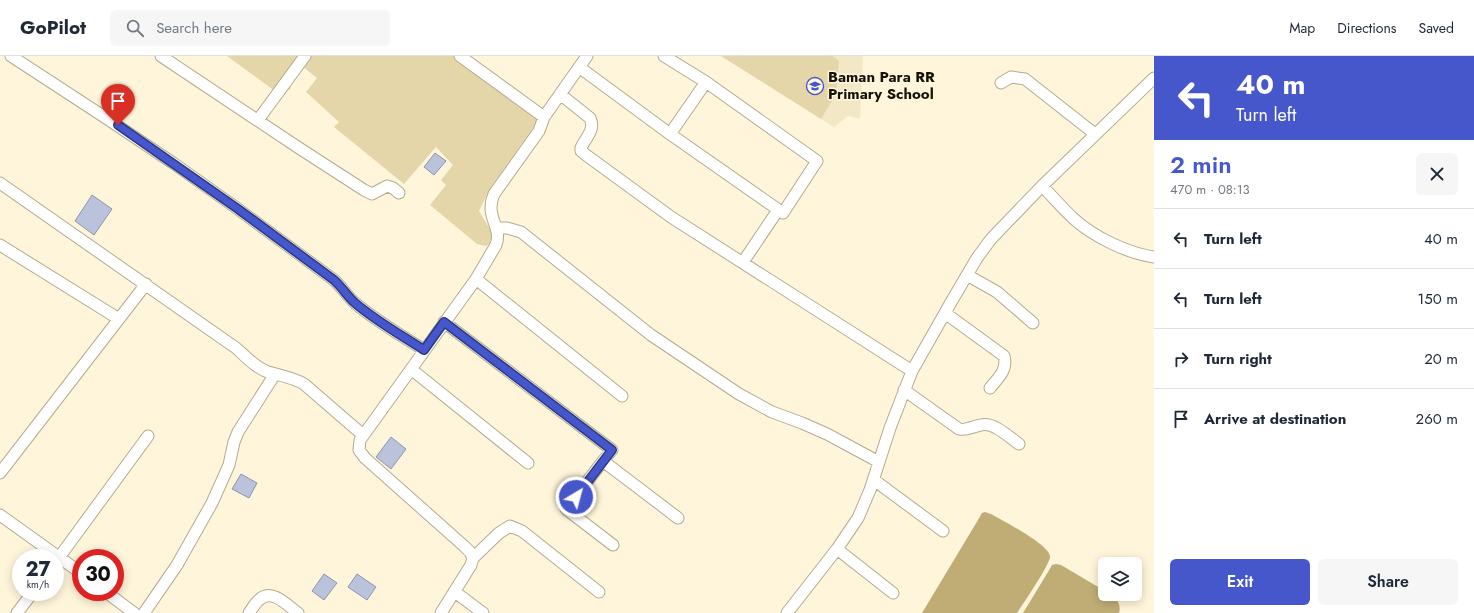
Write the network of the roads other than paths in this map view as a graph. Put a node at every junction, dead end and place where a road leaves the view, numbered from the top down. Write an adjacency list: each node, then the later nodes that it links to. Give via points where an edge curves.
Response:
1 (11, 56): 31 (street, via 238,209 334,280 367,312)
2 (161, 56): 13 (street)
3 (305, 56): 13 (street)
4 (460, 56): 12 (street)
5 (587, 56): 7 (street)
6 (664, 56): 9 (street)
7 (579, 67): 11 (street); 14 (street)
8 (1154, 78): 15 (street)
9 (706, 82): 14 (street); 19 (street, via 817,161 782,213)
10 (1001, 83): 15 (street, via 1011,77 1025,79)
11 (560, 94): 12 (street); 23 (street, via 592,122 581,151 671,217)
12 (544, 117): 20 (street, via 539,131 492,200 491,214)
13 (258, 120): 18 (street, via 364,190 372,194 387,186)
14 (670, 134): 19 (street)
15 (1095, 134): 17 (street)
16 (0, 183): 26 (street)
17 (1042, 186): 22 (street, via 1091,231 1115,245); 24 (street, via 991,239)
18 (399, 193)
19 (778, 210): 23 (street)
20 (497, 228): 25 (street, via 497,241); 42 (street, via 521,232 651,335 739,394 772,412 827,434)
21 (0, 246): 28 (street)
22 (1154, 257)
23 (743, 262): 33 (street)
24 (967, 274): 27 (street); 30 (street, via 997,292)
25 (476, 279): 29 (street); 37 (street)
26 (146, 284): 28 (street); 34 (street, via 257,366)
27 (945, 313): 33 (street); 35 (street, via 1004,356 1005,368)
28 (119, 319): 44 (street)
29 (444, 322): 31 (street); 41 (street, via 612,450)
30 (1033, 323)
31 (424, 350): 32 (street)
32 (411, 369): 38 (street); 43 (street)
33 (912, 371): 36 (street)
34 (275, 374): 38 (street, via 295,378 304,384); 61 (street, via 238,432 229,465 212,503 177,565)
35 (990, 388)
36 (904, 390): 40 (street, via 960,429 986,424); 42 (street)
37 (622, 396)
38 (363, 435): 53 (street, via 359,450 365,458 464,546)
39 (148, 436): 52 (street)
40 (1020, 444)
41 (603, 461): 47 (street); 49 (street, via 566,509)
42 (879, 462): 45 (street)
43 (528, 464)
44 (0, 473)
45 (874, 480): 48 (street); 51 (street, via 858,518)
46 (0, 515): 50 (street)
47 (678, 518)
48 (943, 531)
49 (614, 545)
50 (42, 549)
51 (837, 549): 56 (street); 66 (street)
52 (64, 551)
53 (473, 558): 54 (street); 55 (street, via 510,526 522,531)
54 (455, 592): 64 (street); 65 (street)
55 (599, 592)
56 (893, 593)
57 (26, 601): 59 (street)
58 (118, 601): 60 (street)
59 (17, 613)
60 (134, 613)
61 (144, 613)
62 (249, 613): 63 (street, via 258,600 268,595)
63 (298, 613)
64 (442, 613)
65 (483, 613)
66 (787, 613)

